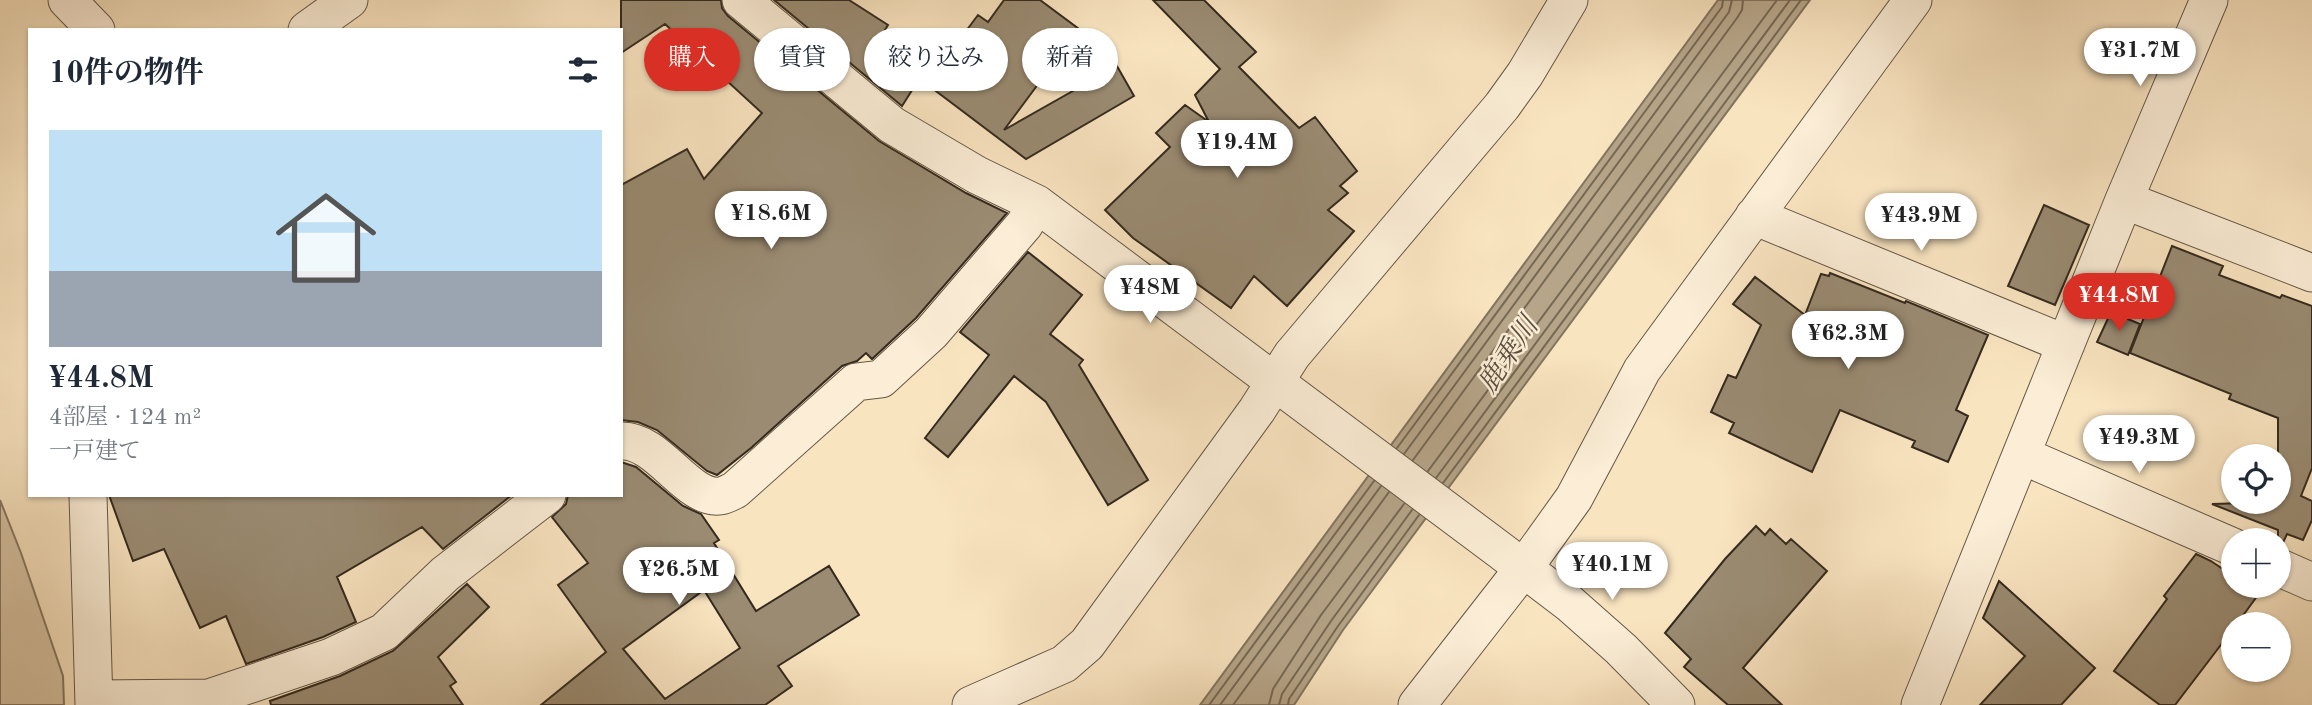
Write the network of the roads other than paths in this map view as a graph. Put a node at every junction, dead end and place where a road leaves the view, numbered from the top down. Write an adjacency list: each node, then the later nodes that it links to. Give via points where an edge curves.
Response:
1 (67, 0): 8 (street)
2 (349, 0): 9 (street)
3 (741, 0): 12 (street, via 892,124 977,175)
4 (1569, 0): 10 (street)
5 (1589, 0): 10 (street)
6 (1913, 0): 13 (street)
7 (2209, 0): 11 (street)
8 (94, 28)
9 (310, 28)
10 (1525, 74): 16 (street, via 1292,355)
11 (2124, 200): 14 (street); 15 (street)
12 (1037, 204): 16 (street); 17 (street, via 931,333 881,379 856,382 735,490 719,496 702,493 642,445)
13 (1754, 216): 15 (street); 22 (street, via 1642,370 1574,498)
14 (2312, 273)
15 (2066, 344): 18 (street)
16 (1287, 392): 22 (street); 26 (street, via 1087,644 1064,664)
17 (623, 441)
18 (2021, 455): 21 (street); 29 (street)
19 (88, 497): 25 (street)
20 (544, 497): 25 (street, via 445,574 384,632 331,657 209,698)
21 (2221, 542)
22 (1512, 560): 27 (street); 28 (street, via 1569,603)
23 (2291, 573): 24 (street)
24 (2312, 582)
25 (94, 702)
26 (971, 705)
27 (1417, 705)
28 (1676, 705)
29 (1920, 705)

